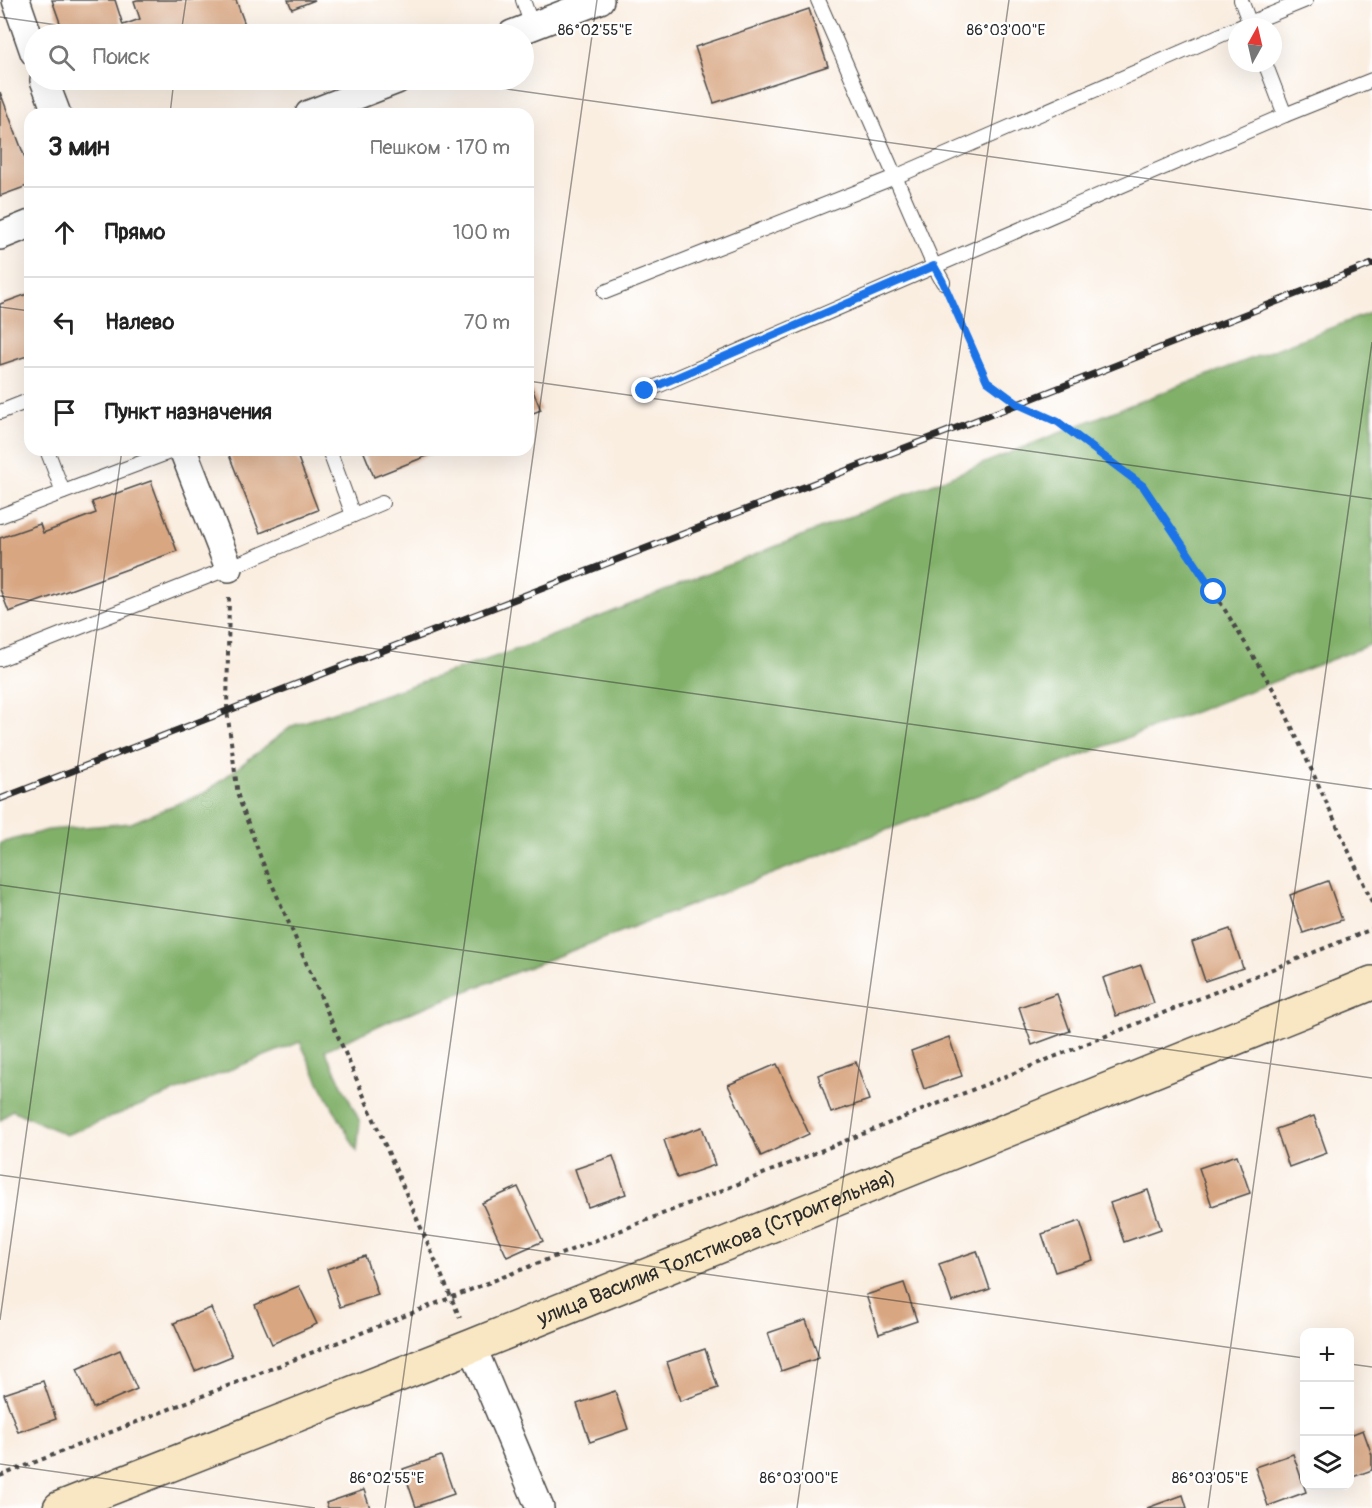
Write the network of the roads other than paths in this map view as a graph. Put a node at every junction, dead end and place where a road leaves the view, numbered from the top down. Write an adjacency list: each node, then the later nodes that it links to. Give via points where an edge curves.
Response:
1 (16, 0): 9 (street)
2 (523, 0): 10 (lane)
3 (600, 0): 11 (street)
4 (818, 0): 20 (lane)
5 (1241, 0): 7 (lane)
6 (1306, 0): 8 (lane)
7 (1243, 18)
8 (1263, 18)
9 (24, 24)
10 (522, 24)
11 (534, 25)
12 (1228, 33): 20 (lane)
13 (1269, 72): 19 (lane)
14 (1372, 80): 19 (lane)
15 (48, 90): 17 (street)
16 (371, 90): 18 (street)
17 (55, 108)
18 (325, 108)
19 (1286, 115): 23 (lane)
20 (895, 177): 23 (lane); 25 (lane)
21 (24, 226): 22 (street)
22 (0, 236)
23 (934, 266): 24 (lane); 26 (lane)
24 (943, 282)
25 (605, 292)
26 (645, 391)
27 (24, 403): 28 (lane)
28 (0, 412)
29 (49, 456): 33 (lane)
30 (159, 456): 33 (lane)
31 (185, 456): 37 (street)
32 (331, 456): 35 (lane)
33 (63, 492): 36 (lane)
34 (382, 503): 35 (lane)
35 (353, 515): 37 (lane)
36 (0, 516)
37 (229, 568): 38 (lane)
38 (0, 659)
39 (1372, 983): 40 (main road, улица Василия Толстикова (Строительная))
40 (471, 1346): 41 (main road, улица Василия Толстикова (Строительная)); 42 (street)
41 (60, 1508)
42 (540, 1508)

